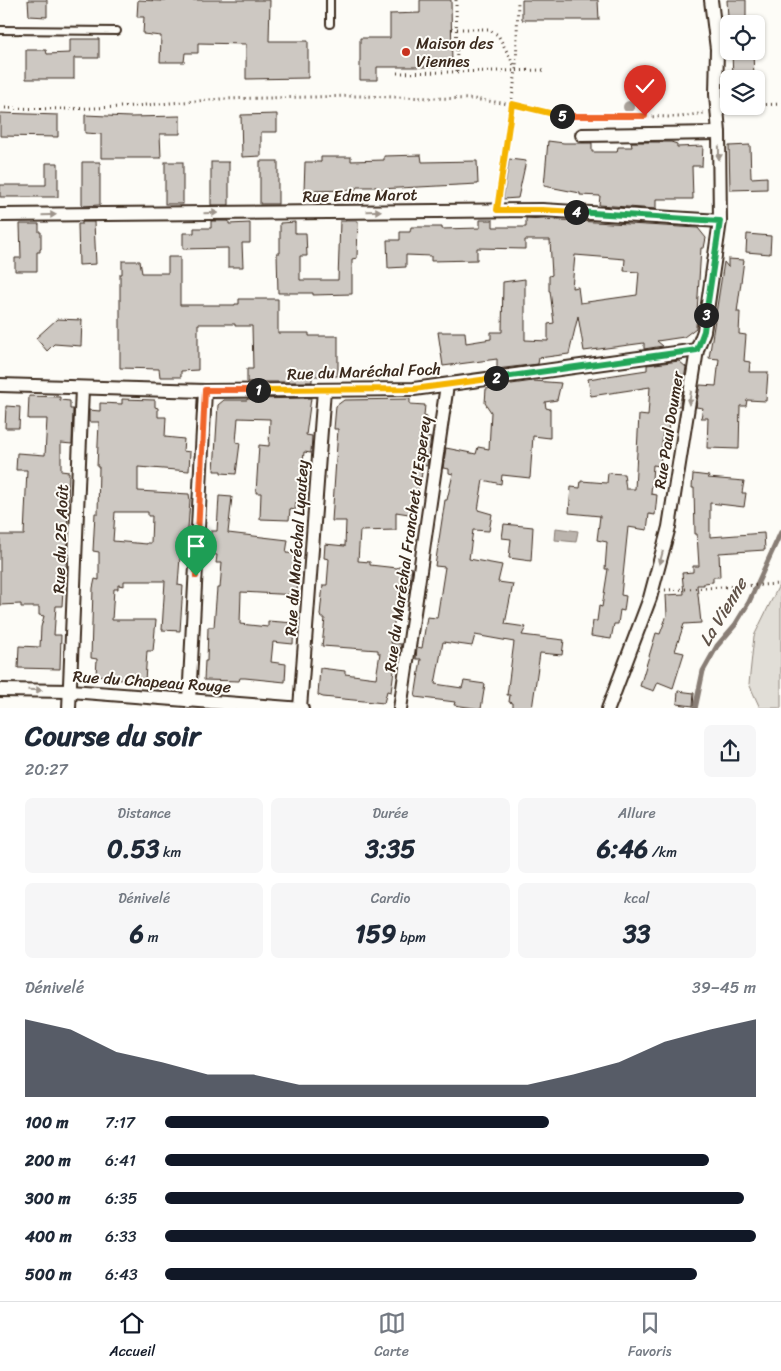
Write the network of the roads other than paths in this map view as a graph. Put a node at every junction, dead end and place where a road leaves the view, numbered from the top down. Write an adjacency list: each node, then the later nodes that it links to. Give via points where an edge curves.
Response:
1 (330, 0): 3 (lane)
2 (711, 0): 6 (street, Rue Paul Doumer, via 717,49 716,94 722,109)
3 (330, 24)
4 (0, 30): 5 (lane)
5 (117, 32)
6 (719, 132): 7 (street); 9 (street, Rue Paul Doumer, one-way to 9)
7 (582, 135)
8 (0, 215): 9 (street, Rue Edme Marot, one-way to 9, via 542,210)
9 (720, 221): 10 (street, Rue Paul Doumer, via 704,331)
10 (697, 350): 12 (street, Rue du Maréchal Foch); 22 (street, Rue Paul Doumer, one-way to 22, via 669,527 652,591)
11 (0, 385): 13 (street, Rue du Maréchal Foch)
12 (447, 385): 15 (street, Rue du Maréchal Foch, via 414,389); 21 (street, Rue du Maréchal Franchet d'Esperey)
13 (82, 388): 14 (street, Rue du Maréchal Foch); 17 (street, Rue du 25 Août)
14 (205, 390): 15 (street, Rue du Maréchal Foch); 18 (street)
15 (324, 390): 20 (street, Rue du Maréchal Lyautey)
16 (0, 690): 17 (street, Rue du Chapeau Rouge, one-way to 17)
17 (71, 691): 18 (street, Rue du Chapeau Rouge); 19 (street, Rue du 25 Août)
18 (189, 701): 20 (street, Rue du Chapeau Rouge)
19 (69, 708)
20 (301, 708)
21 (400, 708)
22 (608, 708)

